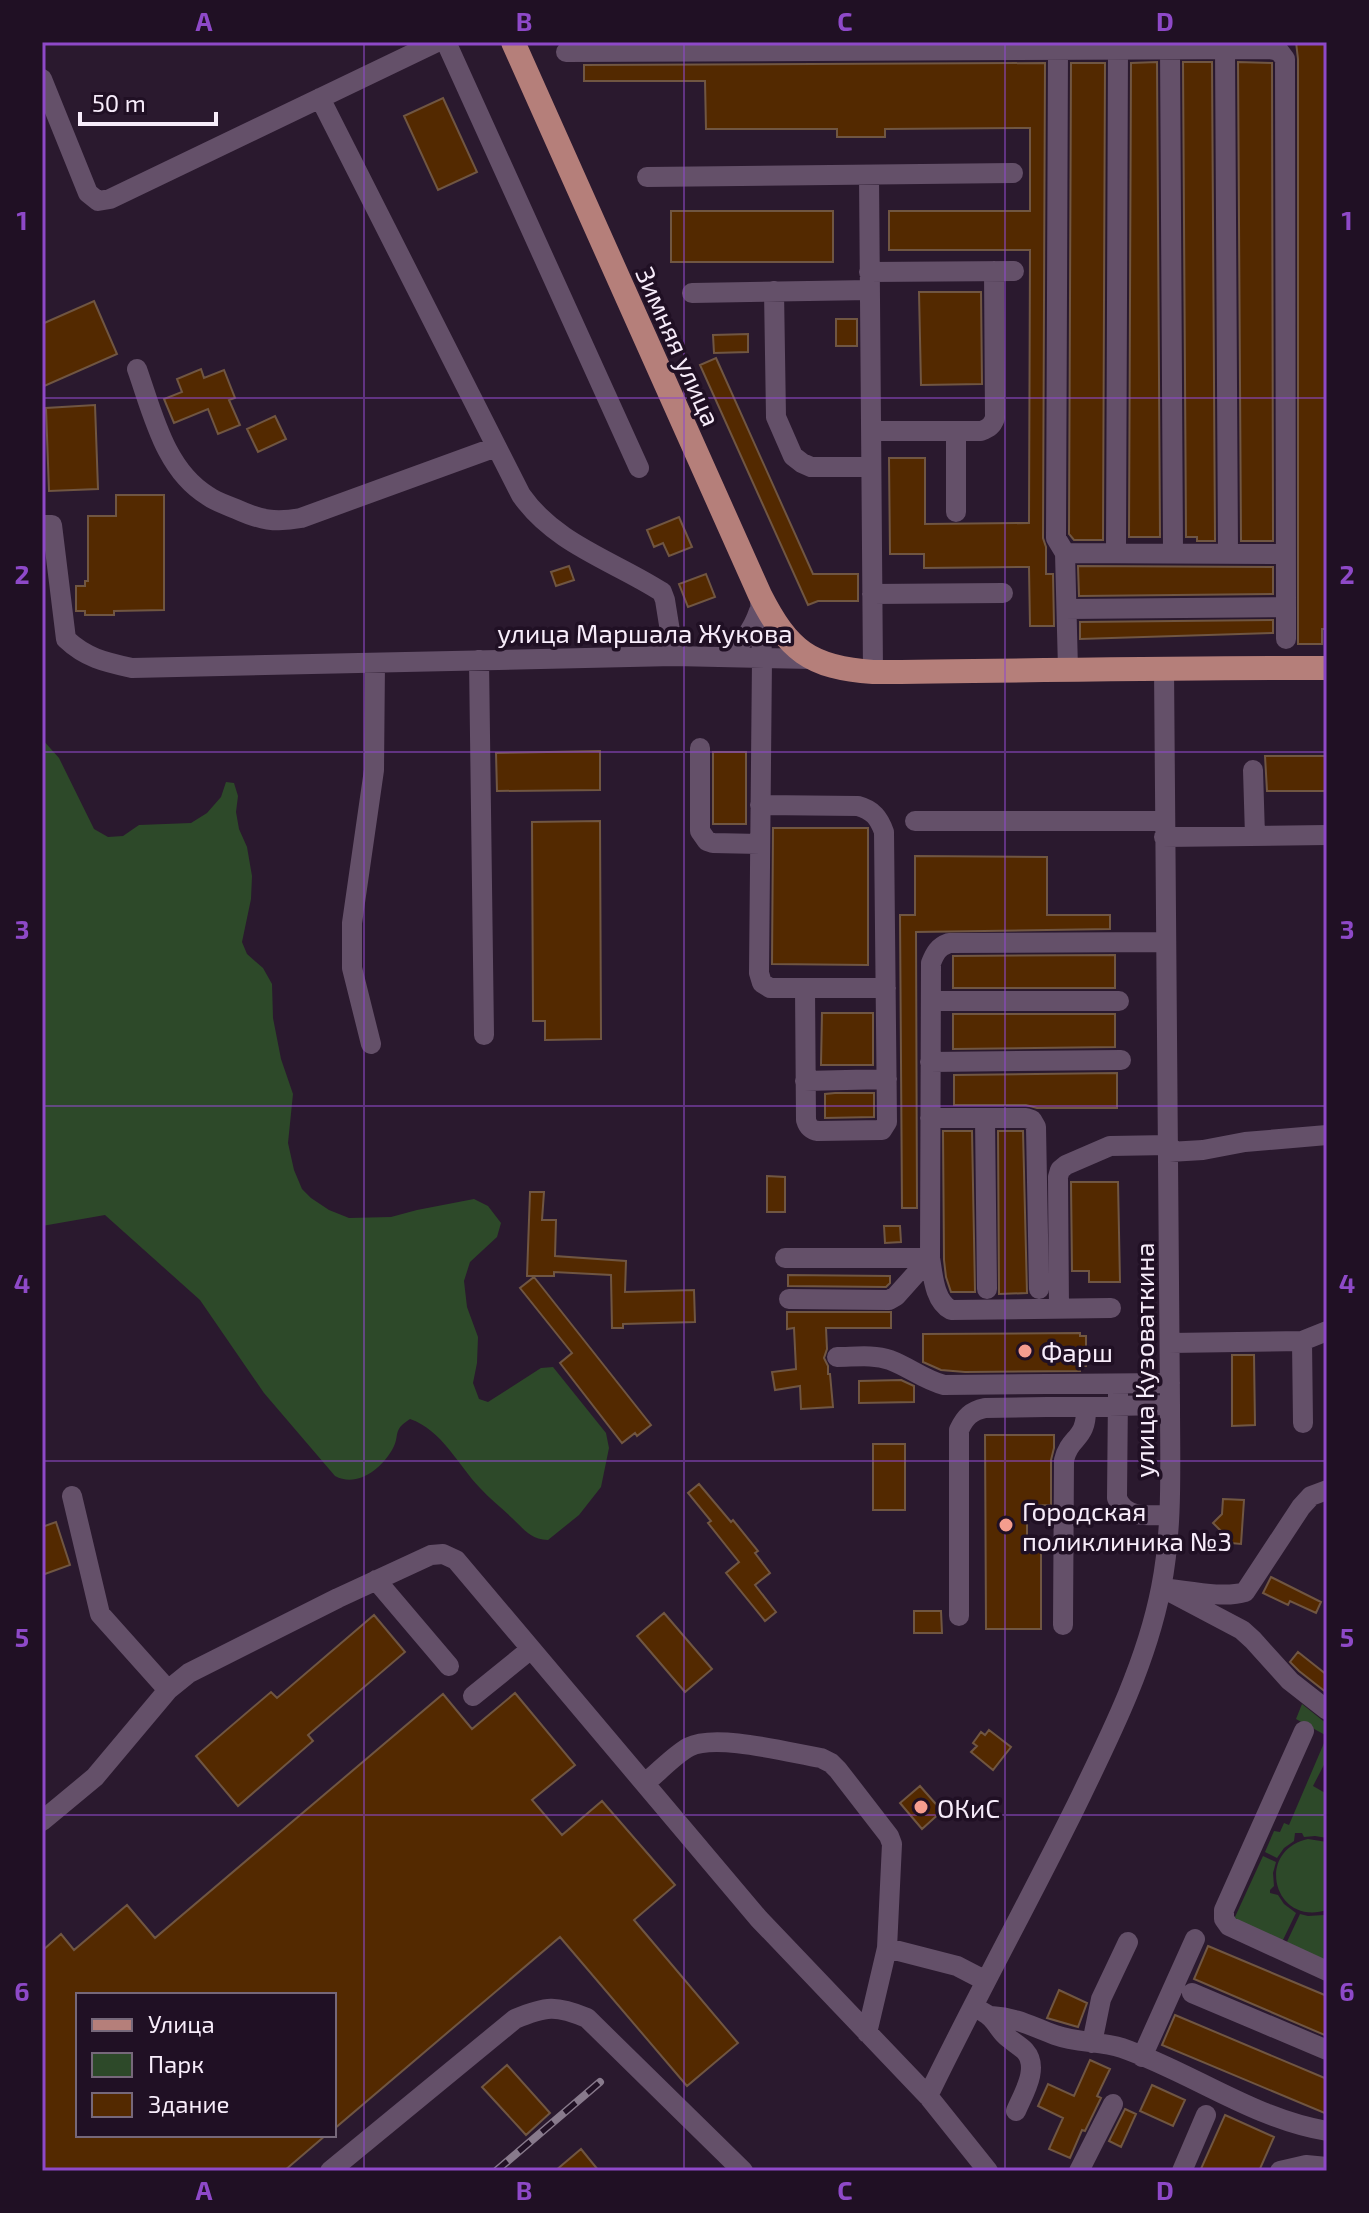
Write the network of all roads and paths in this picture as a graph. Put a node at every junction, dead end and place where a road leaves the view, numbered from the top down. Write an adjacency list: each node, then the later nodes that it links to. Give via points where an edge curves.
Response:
1 (437, 42): 10 (street)
2 (446, 42): 22 (street)
3 (513, 42): 32 (main road, Зимняя улица)
4 (1118, 48): 5 (street); 7 (street); 26 (street)
5 (1170, 48): 6 (street); 27 (street)
6 (1225, 48): 28 (street); 29 (street, via 1270,49 1285,59)
7 (1058, 49): 8 (street); 25 (street, via 1056,538)
8 (566, 52)
9 (42, 79): 10 (street, via 88,193 98,201)
10 (320, 98): 20 (street)
11 (1013, 173): 12 (street)
12 (869, 175): 13 (street); 14 (street)
13 (647, 177)
14 (870, 281): 15 (street); 18 (street); 19 (street, via 1004,271 995,418 989,429)
15 (774, 291): 16 (street); 21 (street, via 776,417 793,456 811,467)
16 (692, 293)
17 (137, 369): 20 (street, via 165,445 186,479 209,497 259,519 301,518)
18 (871, 431): 19 (street); 21 (street)
19 (956, 431): 23 (street)
20 (496, 447): 36 (street, via 521,495 540,518 576,545 662,592)
21 (871, 467): 31 (street)
22 (639, 468)
23 (956, 512)
24 (42, 525): 41 (street, улица Маршала Жукова, via 52,525 66,639 102,661 132,668)
25 (1065, 553): 26 (street); 34 (street)
26 (1116, 553): 27 (street)
27 (1173, 553): 28 (street)
28 (1228, 553): 29 (street)
29 (1285, 554): 33 (street)
30 (1003, 593): 31 (street)
31 (872, 594): 45 (street)
32 (760, 595): 37 (street, via 749,634); 38 (street); 39 (main road, Зимняя улица, via 782,634)
33 (1286, 607): 34 (street); 35 (street)
34 (1067, 609): 44 (street)
35 (1286, 639)
36 (674, 656): 37 (street, улица Маршала Жукова); 40 (street, улица Маршала Жукова)
37 (723, 657): 38 (street, улица Маршала Жукова)
38 (762, 658): 39 (street, улица Маршала Жукова); 48 (street)
39 (813, 659): 45 (main road, улица Маршала Жукова)
40 (479, 660): 41 (street, улица Маршала Жукова); 59 (street)
41 (375, 663): 60 (street, via 374,770 350,948)
42 (1164, 667): 43 (main road, улица Маршала Жукова); 44 (main road, улица Маршала Жукова); 50 (street, улица Кузоваткина)
43 (1327, 668)
44 (1068, 669): 45 (main road, улица Маршала Жукова)
45 (873, 672)
46 (700, 748): 53 (street, via 702,837 713,843)
47 (1253, 770): 52 (street)
48 (760, 805): 53 (street); 56 (street, via 858,806 881,822)
49 (915, 821): 50 (street)
50 (1164, 829): 52 (street); 54 (street, улица Кузоваткина)
51 (1327, 835): 52 (street)
52 (1255, 836)
53 (760, 844): 55 (street, via 762,983 770,988)
54 (1165, 942): 57 (street, via 949,943 931,963); 68 (street, улица Кузоваткина)
55 (805, 988): 56 (street); 64 (street)
56 (886, 988): 63 (street)
57 (931, 1001): 58 (street); 62 (street)
58 (1119, 1001)
59 (484, 1035)
60 (371, 1044)
61 (1121, 1060): 62 (street)
62 (930, 1062): 65 (street)
63 (887, 1079): 64 (street); 64 (street, via 887,1122 879,1131 812,1130 806,1120)
64 (805, 1081)
65 (930, 1118): 66 (street); 70 (street)
66 (985, 1118): 73 (street); 74 (street, via 1026,1118 1036,1127)
67 (1327, 1135): 68 (street, via 1203,1150)
68 (1169, 1148): 76 (street, via 1110,1146 1060,1170); 80 (street, улица Кузоваткина)
69 (785, 1258): 70 (street)
70 (930, 1258): 71 (street); 72 (street)
71 (936, 1287): 72 (street); 76 (street, via 942,1304 951,1310)
72 (903, 1288): 75 (street, via 889,1300)
73 (987, 1289)
74 (1039, 1289)
75 (789, 1299)
76 (1059, 1308): 77 (street)
77 (1111, 1308)
78 (1327, 1331): 79 (street)
79 (1302, 1341): 80 (street); 87 (street)
80 (1170, 1343): 82 (street, улица Кузоваткина)
81 (837, 1357): 83 (street, via 880,1357 944,1385)
82 (1170, 1383): 83 (street); 84 (street, улица Кузоваткина)
83 (1118, 1384): 85 (street)
84 (1170, 1405): 85 (street); 90 (street, улица Кузоваткина)
85 (1118, 1406): 86 (street); 90 (street, via 1120,1506 1134,1514)
86 (1086, 1407): 93 (street, via 985,1408 964,1420 959,1430); 94 (street, via 1087,1422 1064,1460)
87 (1303, 1423)
88 (1327, 1490): 92 (street, via 1301,1507 1245,1592)
89 (72, 1496): 97 (street, via 100,1614)
90 (1168, 1515): 92 (street, улица Кузоваткина)
91 (376, 1580): 95 (street, via 443,1554 456,1560); 96 (street); 97 (street, via 189,1673)
92 (1161, 1588): 99 (street, via 1242,1630 1290,1681); 107 (street, улица Кузоваткина, via 1129,1691)
93 (959, 1616)
94 (1063, 1625)
95 (531, 1649): 98 (street); 101 (street)
96 (449, 1666)
97 (168, 1690): 102 (street, via 95,1777)
98 (473, 1696)
99 (1327, 1710)
100 (1304, 1731): 106 (street, via 1224,1919)
101 (645, 1783): 105 (street, via 688,1747 702,1742 831,1763 892,1844); 111 (street, via 759,1919)
102 (42, 1821)
103 (1195, 1939): 114 (street)
104 (1128, 1942): 112 (street, via 1101,1999)
105 (887, 1948): 107 (street, via 957,1966); 111 (street)
106 (1327, 1971)
107 (986, 1981): 109 (street, улица Кузоваткина)
108 (1192, 1993): 113 (street)
109 (972, 2007): 110 (street); 115 (street, улица Кузоваткина)
110 (991, 2016): 112 (street); 117 (street, via 1032,2063)
111 (867, 2033): 115 (street)
112 (1092, 2043): 114 (street)
113 (1327, 2050)
114 (1142, 2057): 119 (street, via 1270,2115)
115 (928, 2096): 123 (street)
116 (1113, 2104): 124 (street)
117 (1016, 2111)
118 (1206, 2115): 125 (street)
119 (1327, 2131)
120 (1327, 2167): 126 (street)
121 (330, 2171): 122 (street, via 515,2019 563,2008 587,2018)
122 (743, 2171)
123 (988, 2171)
124 (1079, 2171)
125 (1182, 2171)
126 (1280, 2171)

